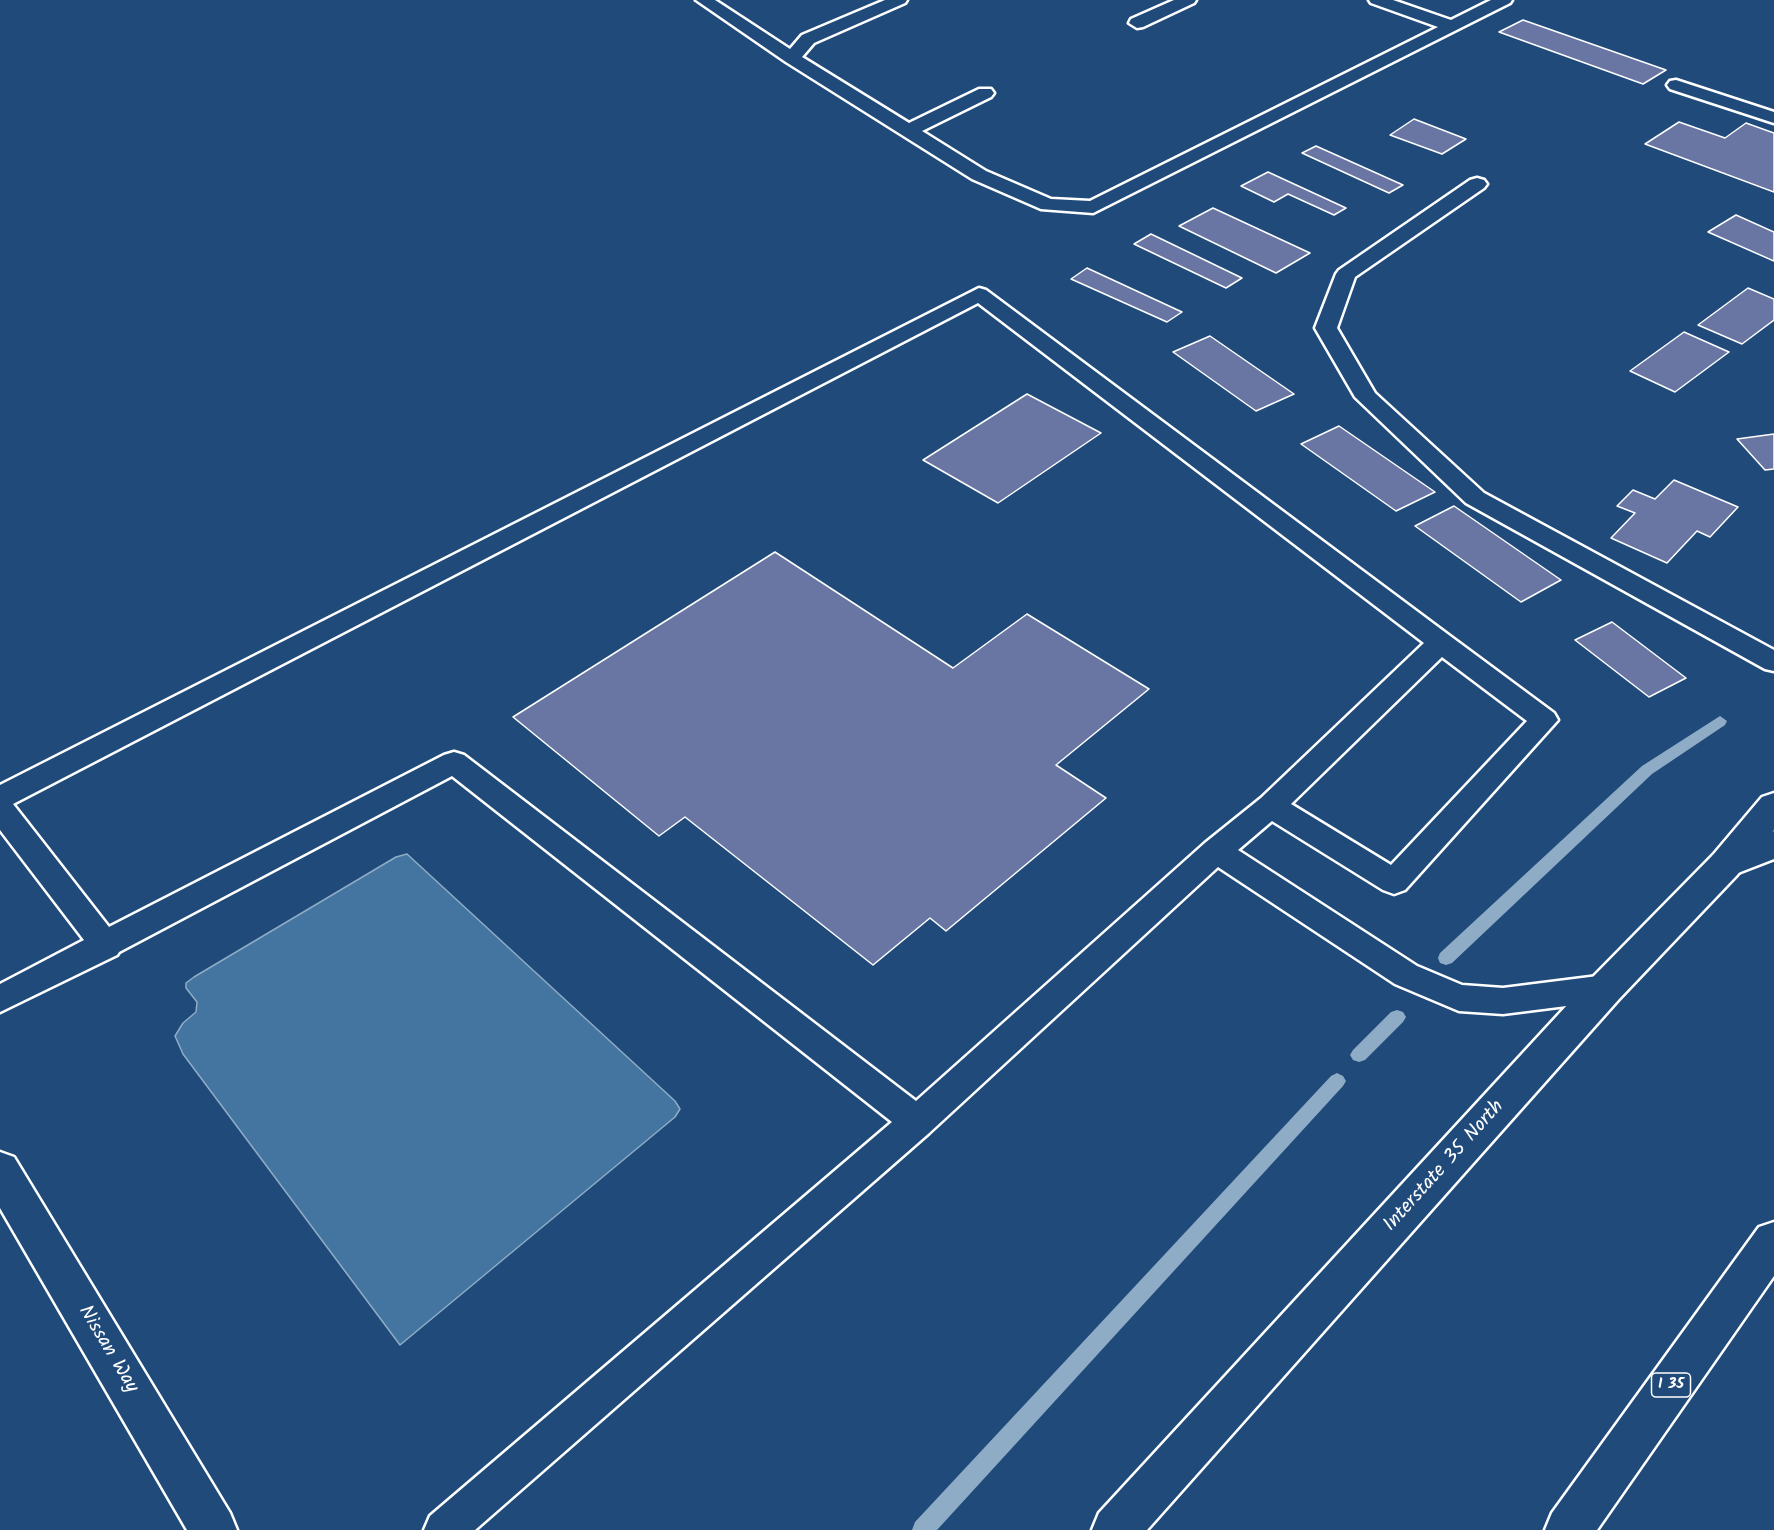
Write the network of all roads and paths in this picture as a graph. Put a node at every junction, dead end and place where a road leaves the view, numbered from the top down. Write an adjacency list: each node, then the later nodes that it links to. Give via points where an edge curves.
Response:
1 (704, 0): 8 (lane)
2 (899, 0): 8 (lane, via 808,39)
3 (1188, 0): 6 (lane)
4 (1377, 0): 7 (lane)
5 (1504, 0): 7 (lane)
6 (1137, 23)
7 (1452, 26): 12 (lane, via 1093,207 1048,205 979,176)
8 (792, 58): 12 (lane)
9 (1676, 85): 11 (lane)
10 (985, 93): 12 (lane)
11 (1774, 118)
12 (908, 131)
13 (1477, 184): 15 (lane, via 1346,274 1326,328 1366,397 1475,498)
14 (1441, 642): 16 (lane, via 979,294); 17 (lane); 17 (lane, via 1545,720 1394,882)
15 (1774, 662)
16 (0, 798)
17 (1271, 806): 21 (lane)
18 (1774, 806): 22 (main road, Interstate 35 North)
19 (0, 809): 23 (lane)
20 (1774, 844): 22 (main road)
21 (1216, 852): 24 (lane, via 1406,975 1459,998 1503,1001); 26 (lane)
22 (1725, 865): 24 (main road, Interstate 35 North)
23 (106, 946): 25 (lane); 26 (lane, via 454,762)
24 (1606, 988): 31 (main road, Interstate 35 North)
25 (0, 999)
26 (917, 1122): 30 (lane)
27 (0, 1170): 29 (main road, Nissan Way)
28 (1774, 1241): 32 (main road, I 35)
29 (213, 1530)
30 (444, 1530)
31 (1116, 1530)
32 (1569, 1530)

